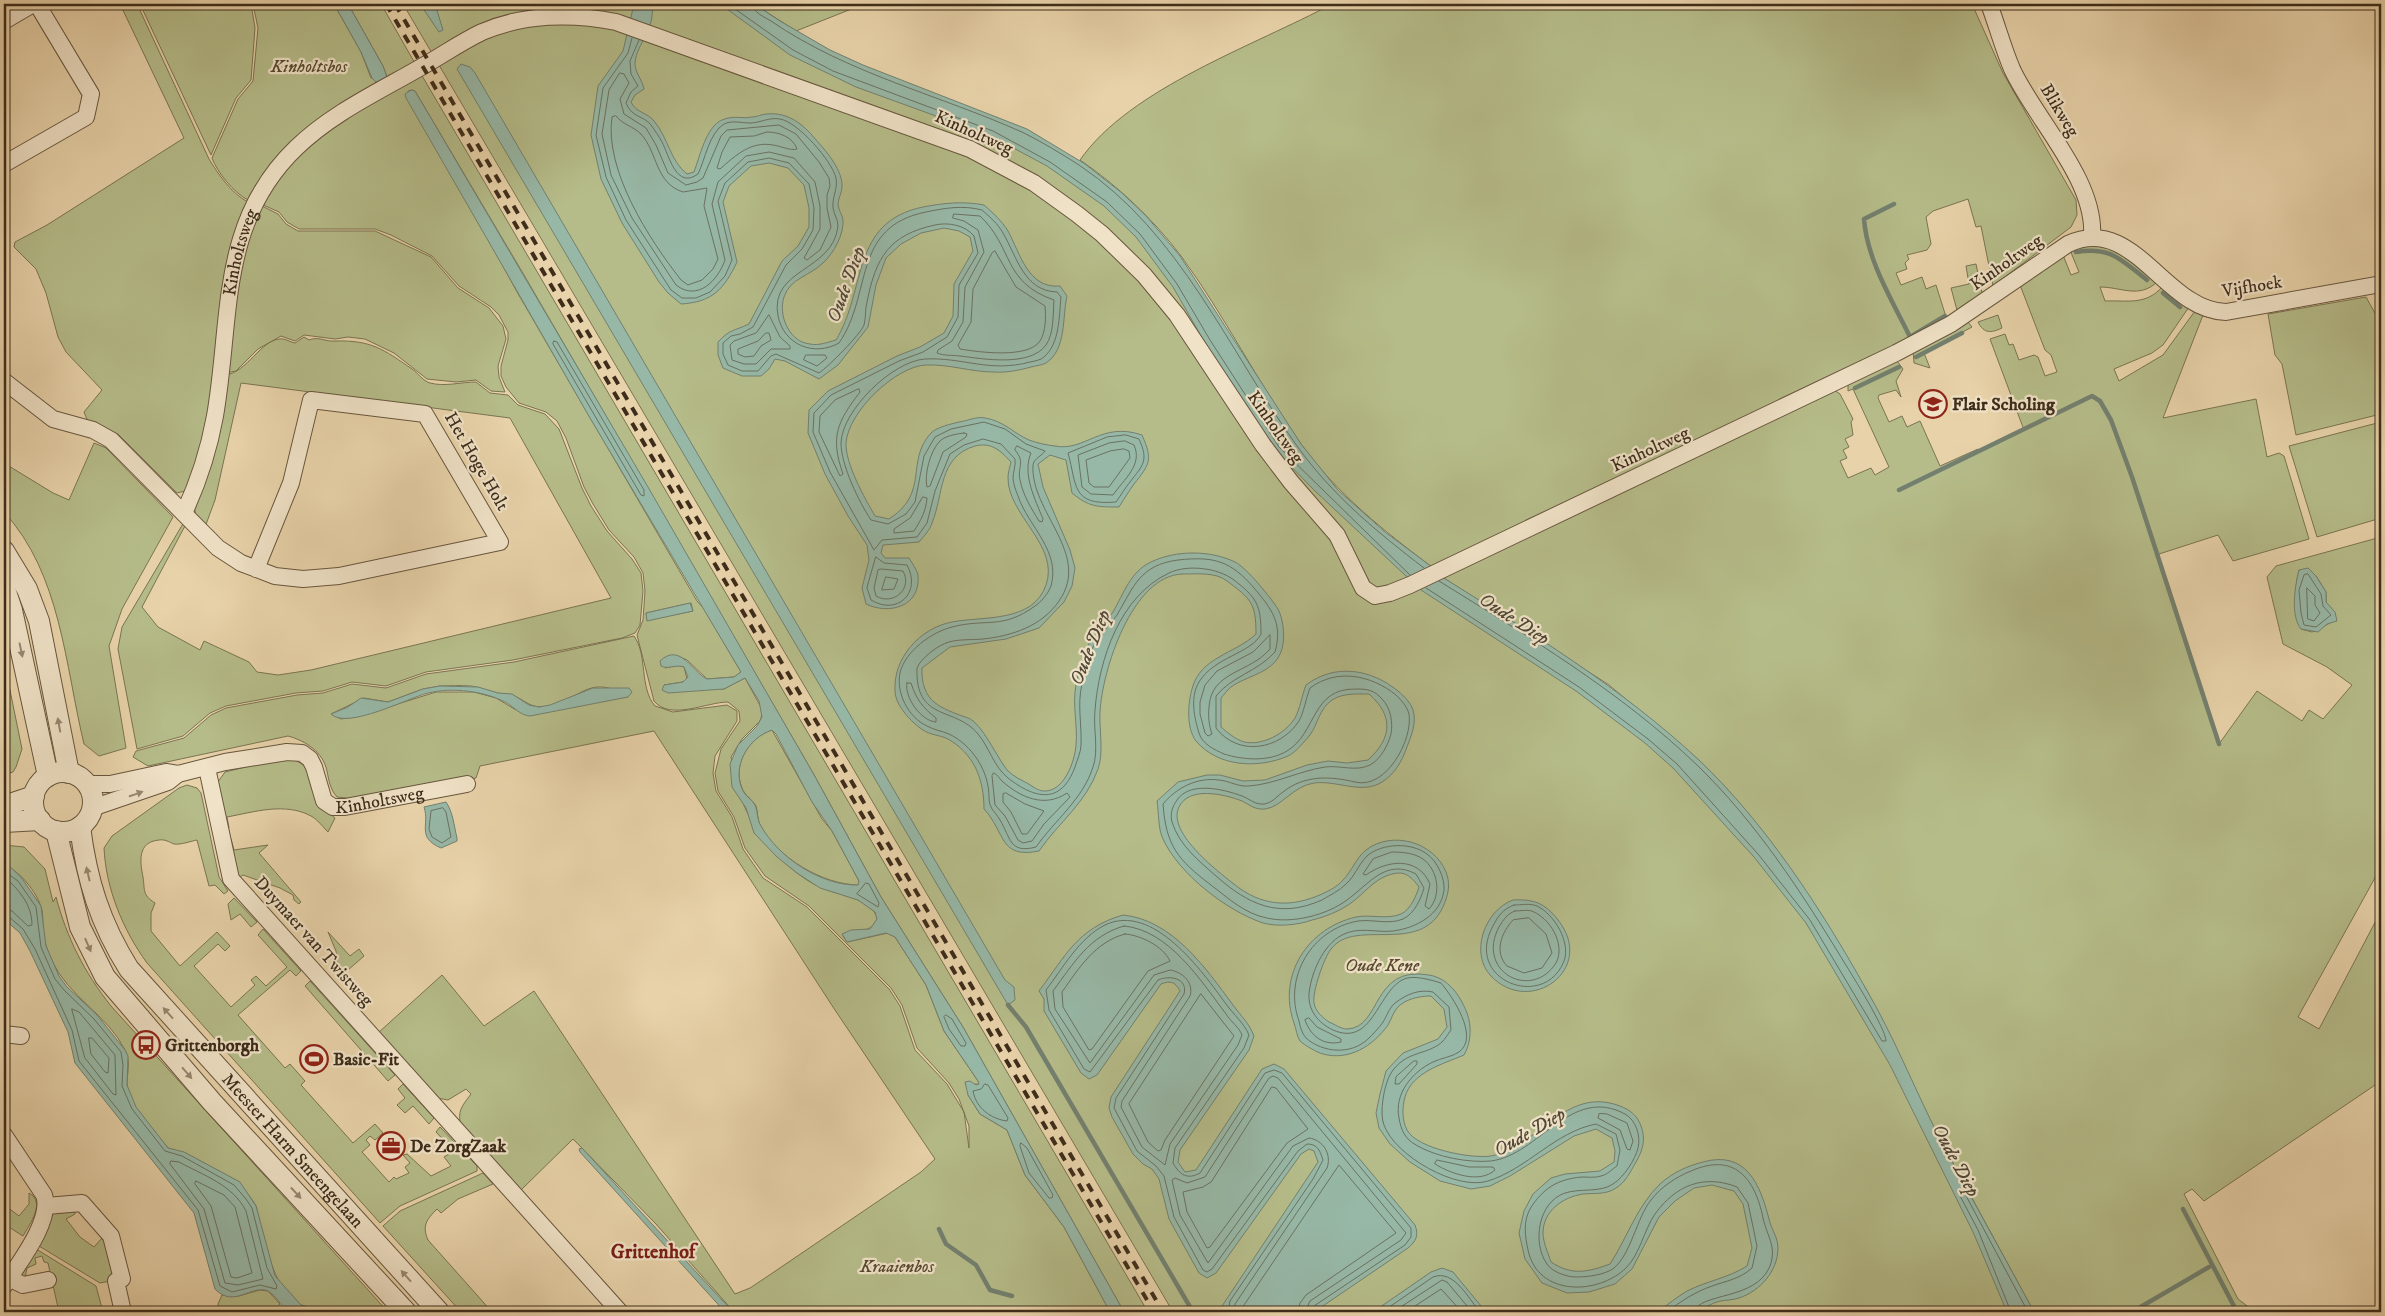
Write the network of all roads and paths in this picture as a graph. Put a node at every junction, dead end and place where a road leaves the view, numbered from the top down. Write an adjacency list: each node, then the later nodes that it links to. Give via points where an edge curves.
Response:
1 (35, 4): 3 (street); 5 (street, via 91,94 86,117)
2 (1989, 4): 6 (street, Blikweg, via 2013,70 2079,181 2090,208)
3 (4, 21)
4 (419, 68): 6 (street, Kinholtweg, via 474,36 519,21 570,16 605,20 970,149 1034,183 1078,214 1138,269 1177,315 1263,445 1337,535 1363,588 1371,595 1379,596 1410,586 1896,353 1951,324 2068,244); 9 (street, Kinholtsweg, via 310,135 283,162 258,198 242,230 234,260 210,441)
5 (4, 164)
6 (2092, 236): 7 (street, Vijfhoek, via 2125,248 2190,301 2213,311 2226,312)
7 (2380, 289)
8 (4, 381): 9 (street, Het Hoge Holt, via 53,419 93,430 111,440)
9 (184, 513): 11 (street, Het Hoge Holt, via 218,548)
10 (4, 551): 14 (street, one-way to 10, via 39,620 27,589)
11 (256, 569): 11 (street, Het Hoge Holt, via 291,483 310,400 425,414 500,542 318,579 290,579)
12 (4, 586): 16 (street, one-way to 16)
13 (207, 768): 15 (street, Kinholtsweg); 18 (street, Kinholtsweg, via 287,752 302,753 314,767 324,801 333,807); 34 (street, Duymaer van Twistweg, via 231,879)
14 (69, 772): 16 (street); 17 (street)
15 (178, 774): 17 (street, Kinholtsweg, via 166,772 110,784); 21 (street, Kinholtsweg, one-way to 15, via 168,782)
16 (48, 776): 19 (street)
17 (88, 784): 21 (street, via 93,796)
18 (466, 784)
19 (34, 796): 20 (street); 23 (street, via 34,809)
20 (4, 806)
21 (92, 808): 24 (street)
22 (4, 822): 23 (street)
23 (48, 826): 24 (street, via 69,831); 32 (street, Meester Harm Smeengelaan, one-way to 32, via 80,927 104,977 212,1102)
24 (80, 827): 33 (street, Meester Harm Smeengelaan, one-way to 24, via 129,969 100,914 90,883)
25 (4, 1034): 26 (street)
26 (21, 1036)
27 (4, 1135): 28 (street, via 44,1194)
28 (46, 1206): 30 (street, via 41,1224); 31 (street, via 82,1203 111,1236 122,1279 116,1281)
29 (48, 1280): 30 (street, via 23,1285)
30 (6, 1282)
31 (123, 1312)
32 (406, 1312)
33 (439, 1312)
34 (620, 1312)

